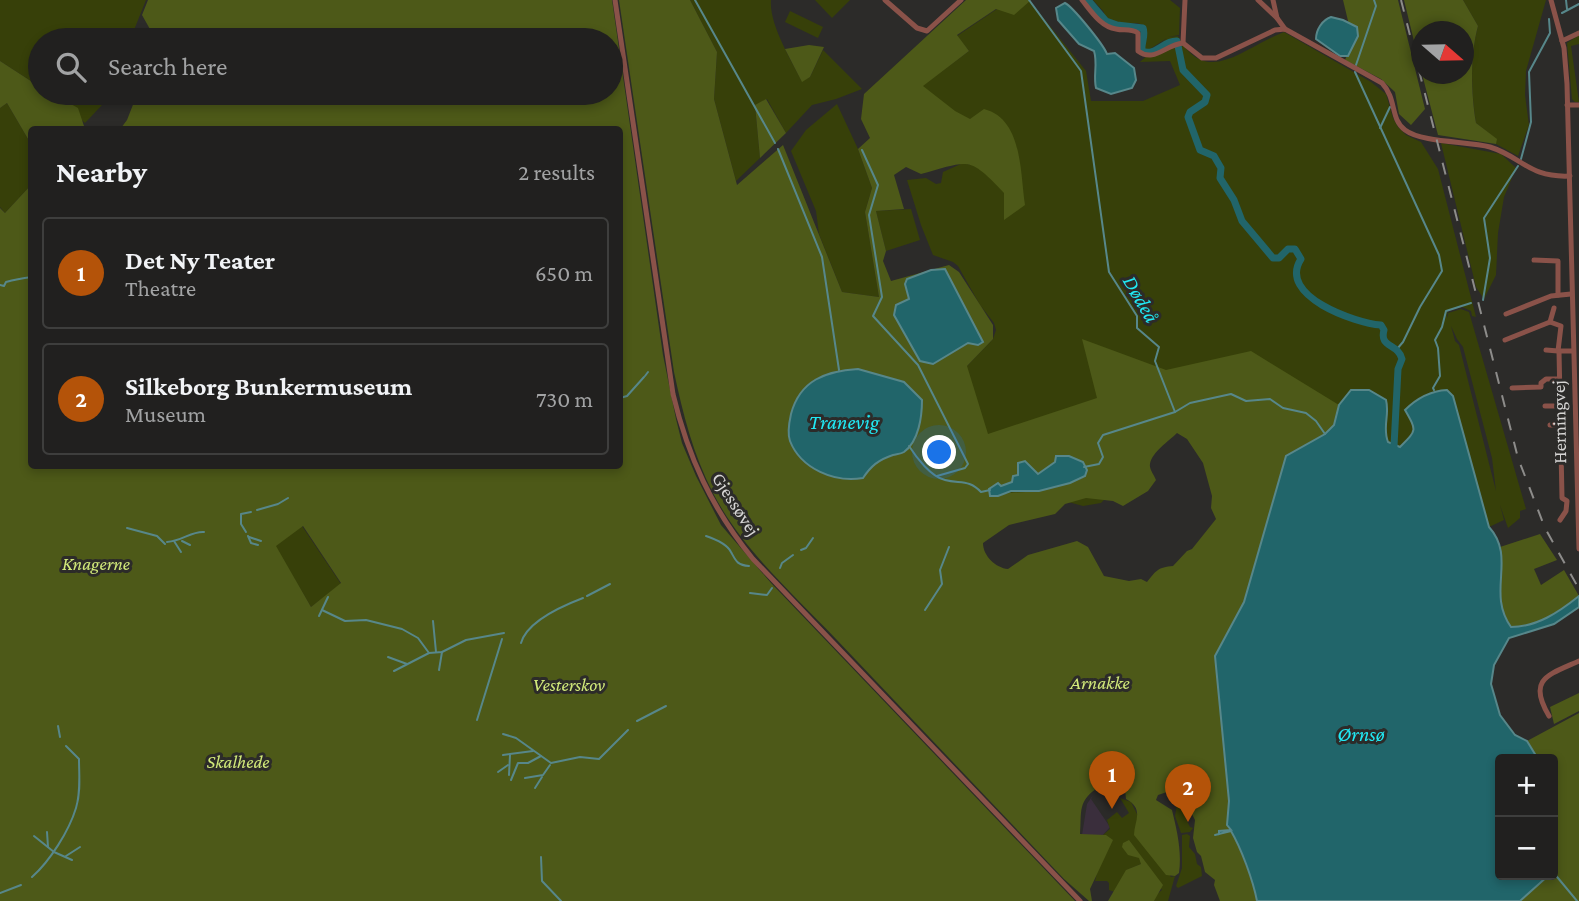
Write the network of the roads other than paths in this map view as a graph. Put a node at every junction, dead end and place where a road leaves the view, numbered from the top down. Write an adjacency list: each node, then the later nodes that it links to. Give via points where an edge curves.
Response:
1 (615, 0): 10 (street, Gjessøvej)
2 (885, 0): 3 (street, via 917,28 927,31)
3 (961, 0)
4 (1082, 0): 14 (street, via 1108,27 1138,33 1141,54 1153,56)
5 (1185, 0): 14 (street)
6 (1258, 0): 9 (street)
7 (1273, 0): 9 (street)
8 (1551, 0): 13 (street, Herningvej)
9 (1277, 18): 11 (street)
10 (619, 28)
11 (1285, 29): 14 (street, via 1216,58 1202,58); 18 (street, via 1382,83 1392,97 1399,123 1410,133 1488,147 1539,173)
12 (1579, 33): 13 (street)
13 (1562, 41): 16 (street, Herningvej)
14 (1183, 43)
15 (623, 54): 44 (street, Gjessøvej, via 673,394 704,486 754,559)
16 (1567, 105): 17 (street); 18 (street, Herningvej)
17 (1579, 105)
18 (1570, 176): 20 (street, Herningvej)
19 (1534, 260): 23 (street, via 1558,261)
20 (1571, 268): 21 (street); 22 (street, Herningvej)
21 (1579, 268)
22 (1571, 294): 23 (street); 30 (street, Herningvej)
23 (1558, 295): 25 (street)
24 (1554, 308): 26 (street)
25 (1506, 314)
26 (1550, 322): 27 (street); 29 (street, via 1561,326)
27 (1504, 340)
28 (1546, 350): 29 (street)
29 (1558, 351): 30 (street); 31 (street)
30 (1573, 351): 33 (street, Herningvej)
31 (1559, 379): 32 (street, via 1546,379 1541,387); 35 (street)
32 (1512, 388)
33 (1576, 393): 39 (street, Herningvej)
34 (1545, 406): 35 (street)
35 (1560, 406): 37 (street)
36 (1550, 425): 37 (street)
37 (1560, 425): 38 (street)
38 (1562, 461): 39 (street); 40 (street, via 1562,498 1567,501)
39 (1575, 461): 41 (street, Herningvej)
40 (1560, 520)
41 (1579, 549)
42 (1579, 661): 43 (street, via 1541,682 1539,695)
43 (1549, 716)
44 (1080, 901)

